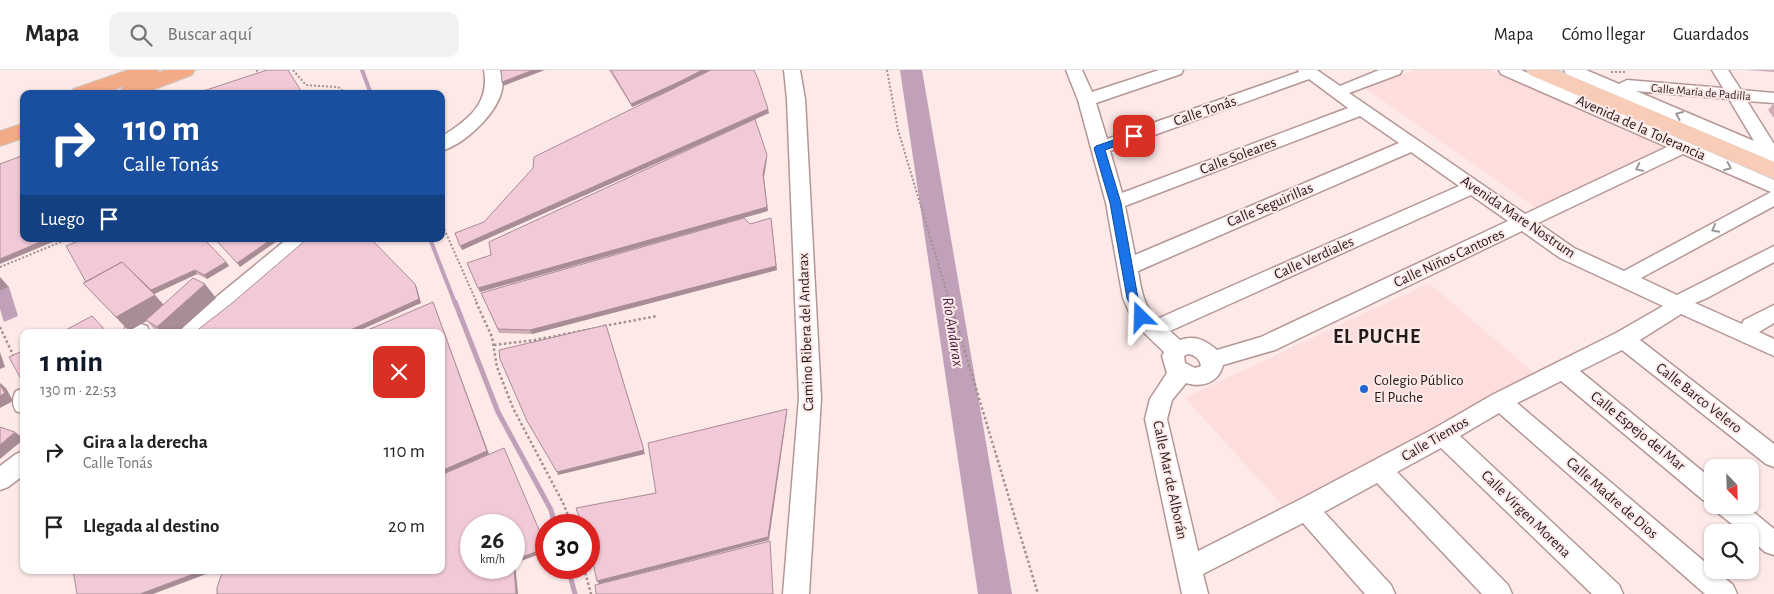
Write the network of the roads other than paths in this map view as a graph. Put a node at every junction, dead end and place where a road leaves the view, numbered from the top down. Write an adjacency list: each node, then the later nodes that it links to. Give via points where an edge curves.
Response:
1 (148, 70): 15 (highway)
2 (184, 70): 16 (highway)
3 (492, 70): 25 (street, via 494,88 489,101 474,121)
4 (792, 70): 60 (street, Camino Ribera del Andarax, via 810,398)
5 (1074, 70): 19 (street)
6 (1175, 70): 19 (street)
7 (1394, 70): 14 (street)
8 (1507, 70): 27 (street, Avenida de la Tolerancia)
9 (1538, 70): 29 (main road, Avenida de la Tolerancia)
10 (1572, 70): 13 (street, Avenida de la Tolerancia)
11 (1720, 70): 17 (street)
12 (1313, 71): 14 (street, Avenida Mare Nostrum); 20 (street, Avenida Mare Nostrum); 28 (street, Calle Tonás)
13 (1619, 78): 17 (street, Calle María de Padilla); 29 (street, Avenida de la Tolerancia, one-way to 13)
14 (1348, 88): 34 (street, Avenida Mare Nostrum)
15 (92, 90)
16 (132, 90)
17 (1737, 95): 18 (street, Calle María de Padilla); 29 (street)
18 (1774, 98)
19 (1088, 100): 28 (street)
20 (1361, 109): 26 (street, Avenida Mare Nostrum); 33 (street, Calle Soleares)
21 (20, 115): 22 (highway)
22 (0, 122)
23 (20, 132): 24 (highway)
24 (0, 139)
25 (445, 142)
26 (1413, 144): 30 (street, Avenida Mare Nostrum); 37 (street, Calle Seguirillas)
27 (1682, 147): 31 (street, Avenida de la Tolerancia, one-way to 31); 34 (street, Calle Niños Cantores, one-way to 34)
28 (1099, 148): 33 (street)
29 (1773, 160)
30 (1473, 187): 34 (street, Avenida Mare Nostrum); 43 (street, Calle Verdiales)
31 (1774, 187)
32 (1774, 198): 38 (street, one-way to 38)
33 (1116, 203): 37 (street)
34 (1528, 221): 38 (street, Avenida Mare Nostrum); 39 (street, Avenida Mare Nostrum, via 1567,253); 47 (street, Calle Niños Cantores, via 1267,344 1212,360 1212,367 1206,374 1193,376)
35 (296, 242): 42 (street)
36 (1774, 253): 39 (street, Calle Tientos)
37 (1127, 267): 43 (street, via 1133,298 1141,317)
38 (1632, 274): 39 (street, Avenida Mare Nostrum)
39 (1683, 302): 41 (street, Avenida Mare Nostrum); 45 (street, Calle Tientos); 46 (street, Avenida Mare Nostrum)
40 (1774, 313): 41 (street)
41 (1751, 326): 44 (street, Avenida Mare Nostrum)
42 (193, 329)
43 (1155, 329): 47 (street)
44 (1774, 337)
45 (1624, 338): 48 (street, Calle Tientos); 51 (street, Calle Barco Velero)
46 (1774, 348)
47 (1179, 361): 59 (street, Calle Mar de Alborán, via 1157,404 1156,419)
48 (1563, 370): 49 (street, Calle Tientos); 55 (street, Calle Espejo del Mar)
49 (1500, 401): 50 (street, Calle Tientos); 65 (street, Calle Madre de Dios)
50 (1443, 435): 53 (street, Calle Tientos); 64 (street, Calle Virgen Morena)
51 (1774, 457)
52 (20, 464): 54 (street)
53 (1380, 470): 56 (street, Calle Tientos); 63 (street)
54 (0, 480)
55 (1704, 486)
56 (1306, 509): 59 (street, Calle Tientos); 62 (street)
57 (1738, 514): 58 (street)
58 (1774, 544)
59 (1188, 568): 61 (street, Calle Mar de Alborán)
60 (796, 594)
61 (1195, 594)
62 (1382, 594)
63 (1499, 594)
64 (1610, 594)
65 (1724, 594)

